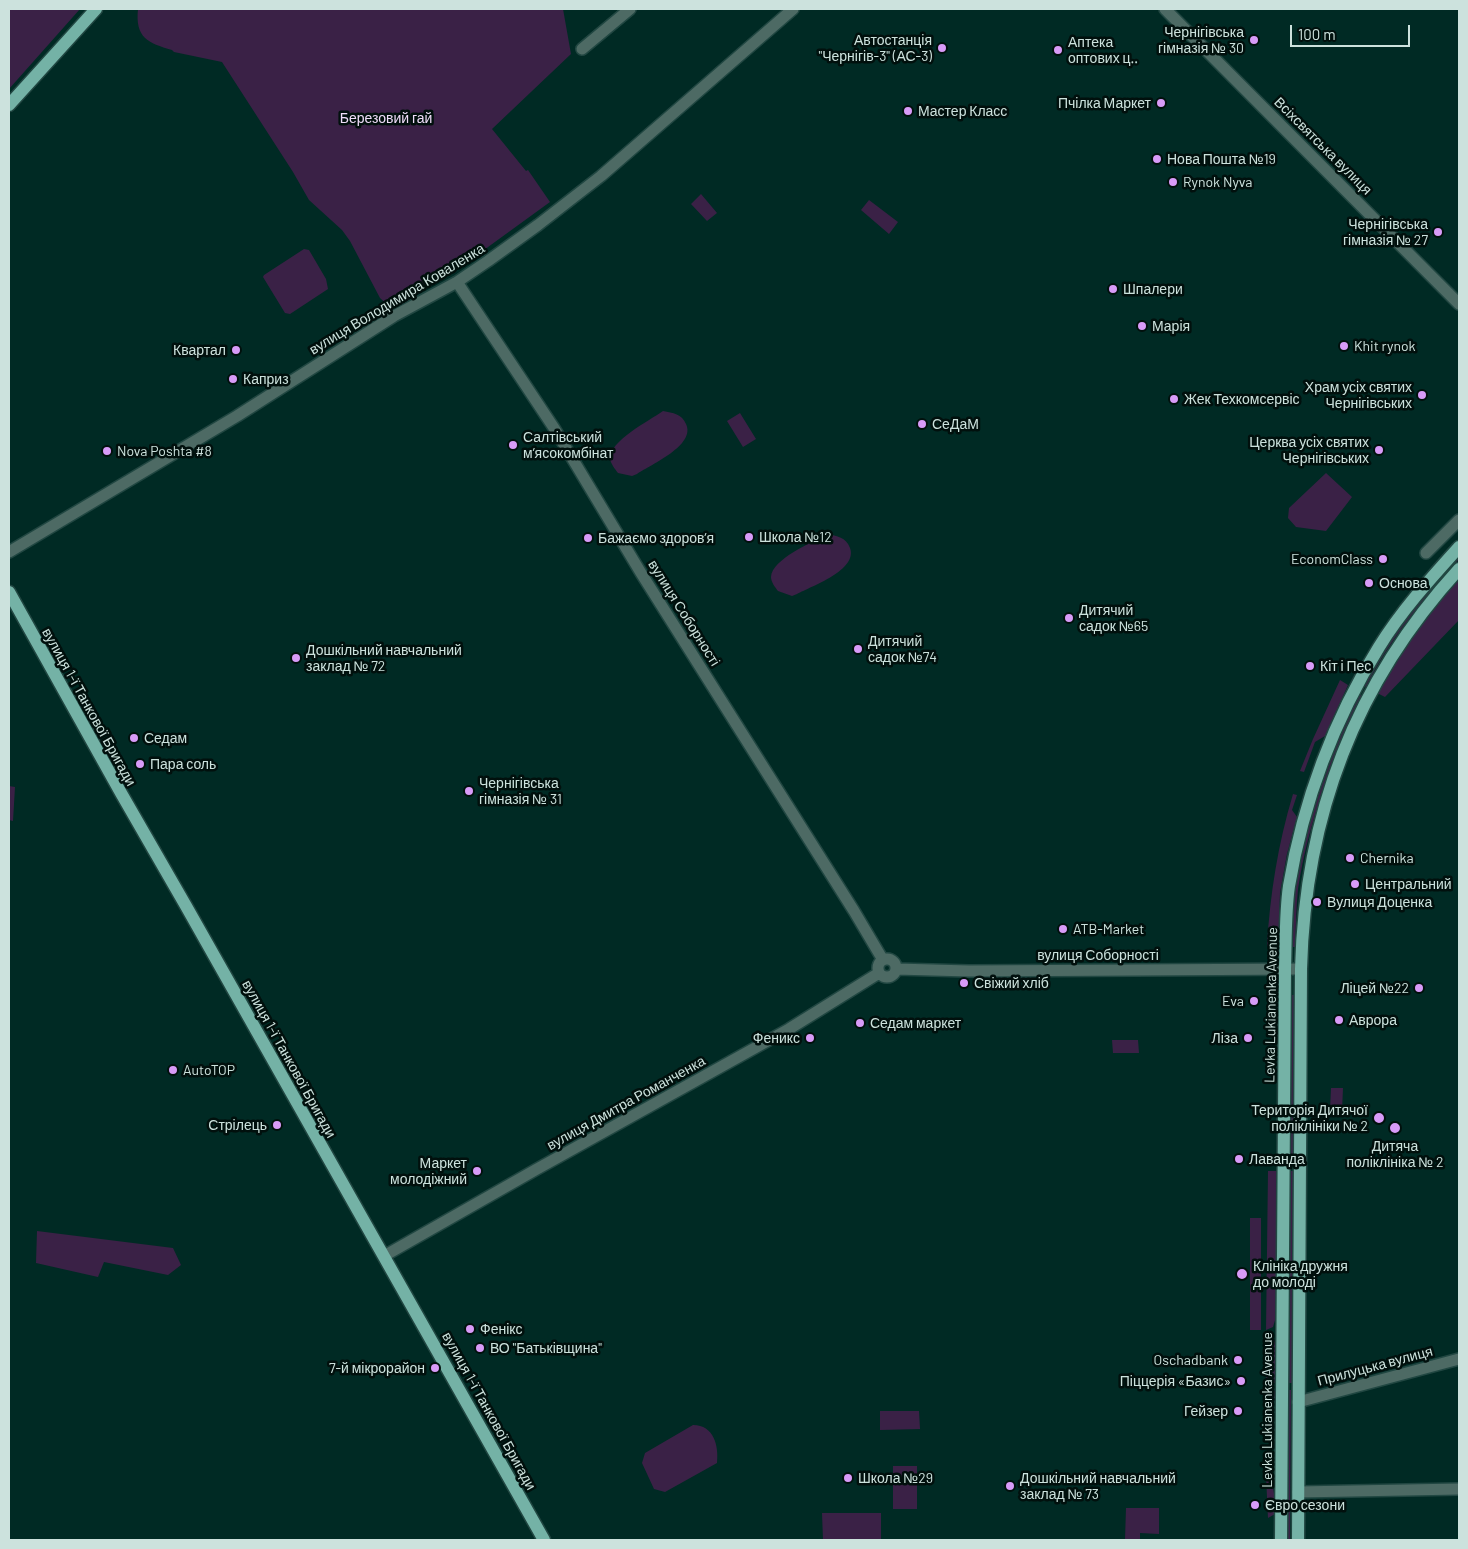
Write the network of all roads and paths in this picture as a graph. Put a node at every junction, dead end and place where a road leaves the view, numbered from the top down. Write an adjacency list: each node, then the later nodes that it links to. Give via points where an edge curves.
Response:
1 (96, 9): 6 (main road)
2 (630, 9): 5 (street)
3 (792, 9): 7 (street, вулиця Володимира Коваленка, via 601,176)
4 (1165, 9): 8 (street, Всіхсвятська вулиця)
5 (582, 49)
6 (9, 105)
7 (457, 282): 11 (street, вулиця Володимира Коваленка, via 394,316 237,416); 15 (street, вулиця Соборності, via 554,428)
8 (1459, 304)
9 (1459, 520): 12 (street)
10 (1459, 546): 18 (main road, Levka Lukianenka Avenue, via 1380,645 1356,686 1326,753 1305,820 1289,888)
11 (9, 552)
12 (1426, 553)
13 (1459, 569): 17 (main road, via 1427,605 1385,666 1339,763 1313,851 1305,900)
14 (9, 592): 20 (main road, вулиця 1-ї Танкової Бригади)
15 (883, 960): 16 (street, вулиця Соборності, via 891,960); 19 (street, via 879,964)
16 (896, 969): 18 (street, вулиця Соборності); 19 (street, вулиця Соборності, via 889,977)
17 (1301, 969): 18 (street, вулиця Соборності); 22 (main road)
18 (1285, 970): 26 (main road, Levka Lukianenka Avenue)
19 (879, 973): 20 (street, вулиця Дмитра Романченка, via 789,1029)
20 (384, 1256): 25 (main road, вулиця 1-ї Танкової Бригади)
21 (1459, 1359): 22 (street, Прилуцька вулиця)
22 (1298, 1402): 24 (main road)
23 (1459, 1490): 24 (street)
24 (1298, 1492): 27 (main road)
25 (544, 1540)
26 (1282, 1540)
27 (1298, 1540)

